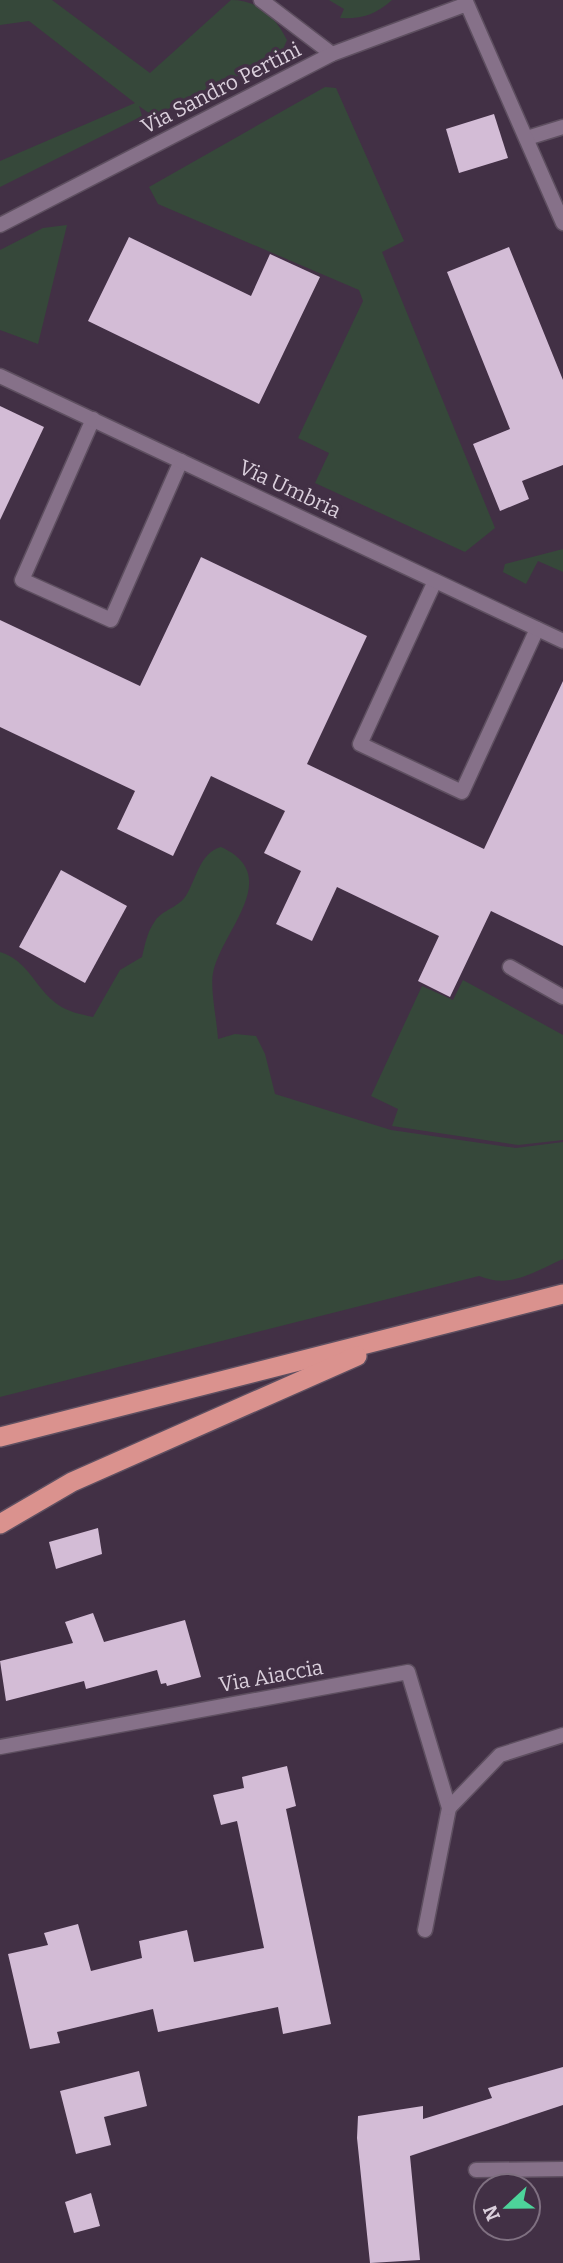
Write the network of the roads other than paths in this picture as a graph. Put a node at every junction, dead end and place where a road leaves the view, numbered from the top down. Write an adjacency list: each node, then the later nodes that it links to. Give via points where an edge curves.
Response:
1 (261, 0): 3 (street)
2 (467, 2): 3 (street, Via Sandro Pertini); 5 (street)
3 (332, 54): 7 (street, Via Sandro Pertini)
4 (563, 127): 5 (street)
5 (527, 138): 6 (street)
6 (563, 223)
7 (0, 225)
8 (0, 376): 9 (street, Via Umbria)
9 (93, 419): 10 (street, Via Umbria); 10 (street, via 22,580 111,620)
10 (181, 461): 11 (street, Via Umbria)
11 (435, 581): 12 (street, Via Umbria); 12 (street, via 360,744 462,792)
12 (537, 629): 13 (street, Via Umbria)
13 (563, 641)
14 (510, 967): 15 (street)
15 (563, 997)
16 (563, 1294): 17 (highway)
17 (412, 1332): 18 (highway); 19 (highway, via 72,1482)
18 (0, 1437)
19 (0, 1524)
20 (563, 1735): 22 (street, via 500,1755)
21 (0, 1747): 22 (street, Via Aiaccia, via 408,1672)
22 (449, 1808): 23 (street, Via Aiaccia)
23 (425, 1930)
24 (563, 2169): 25 (street)
25 (476, 2170)

